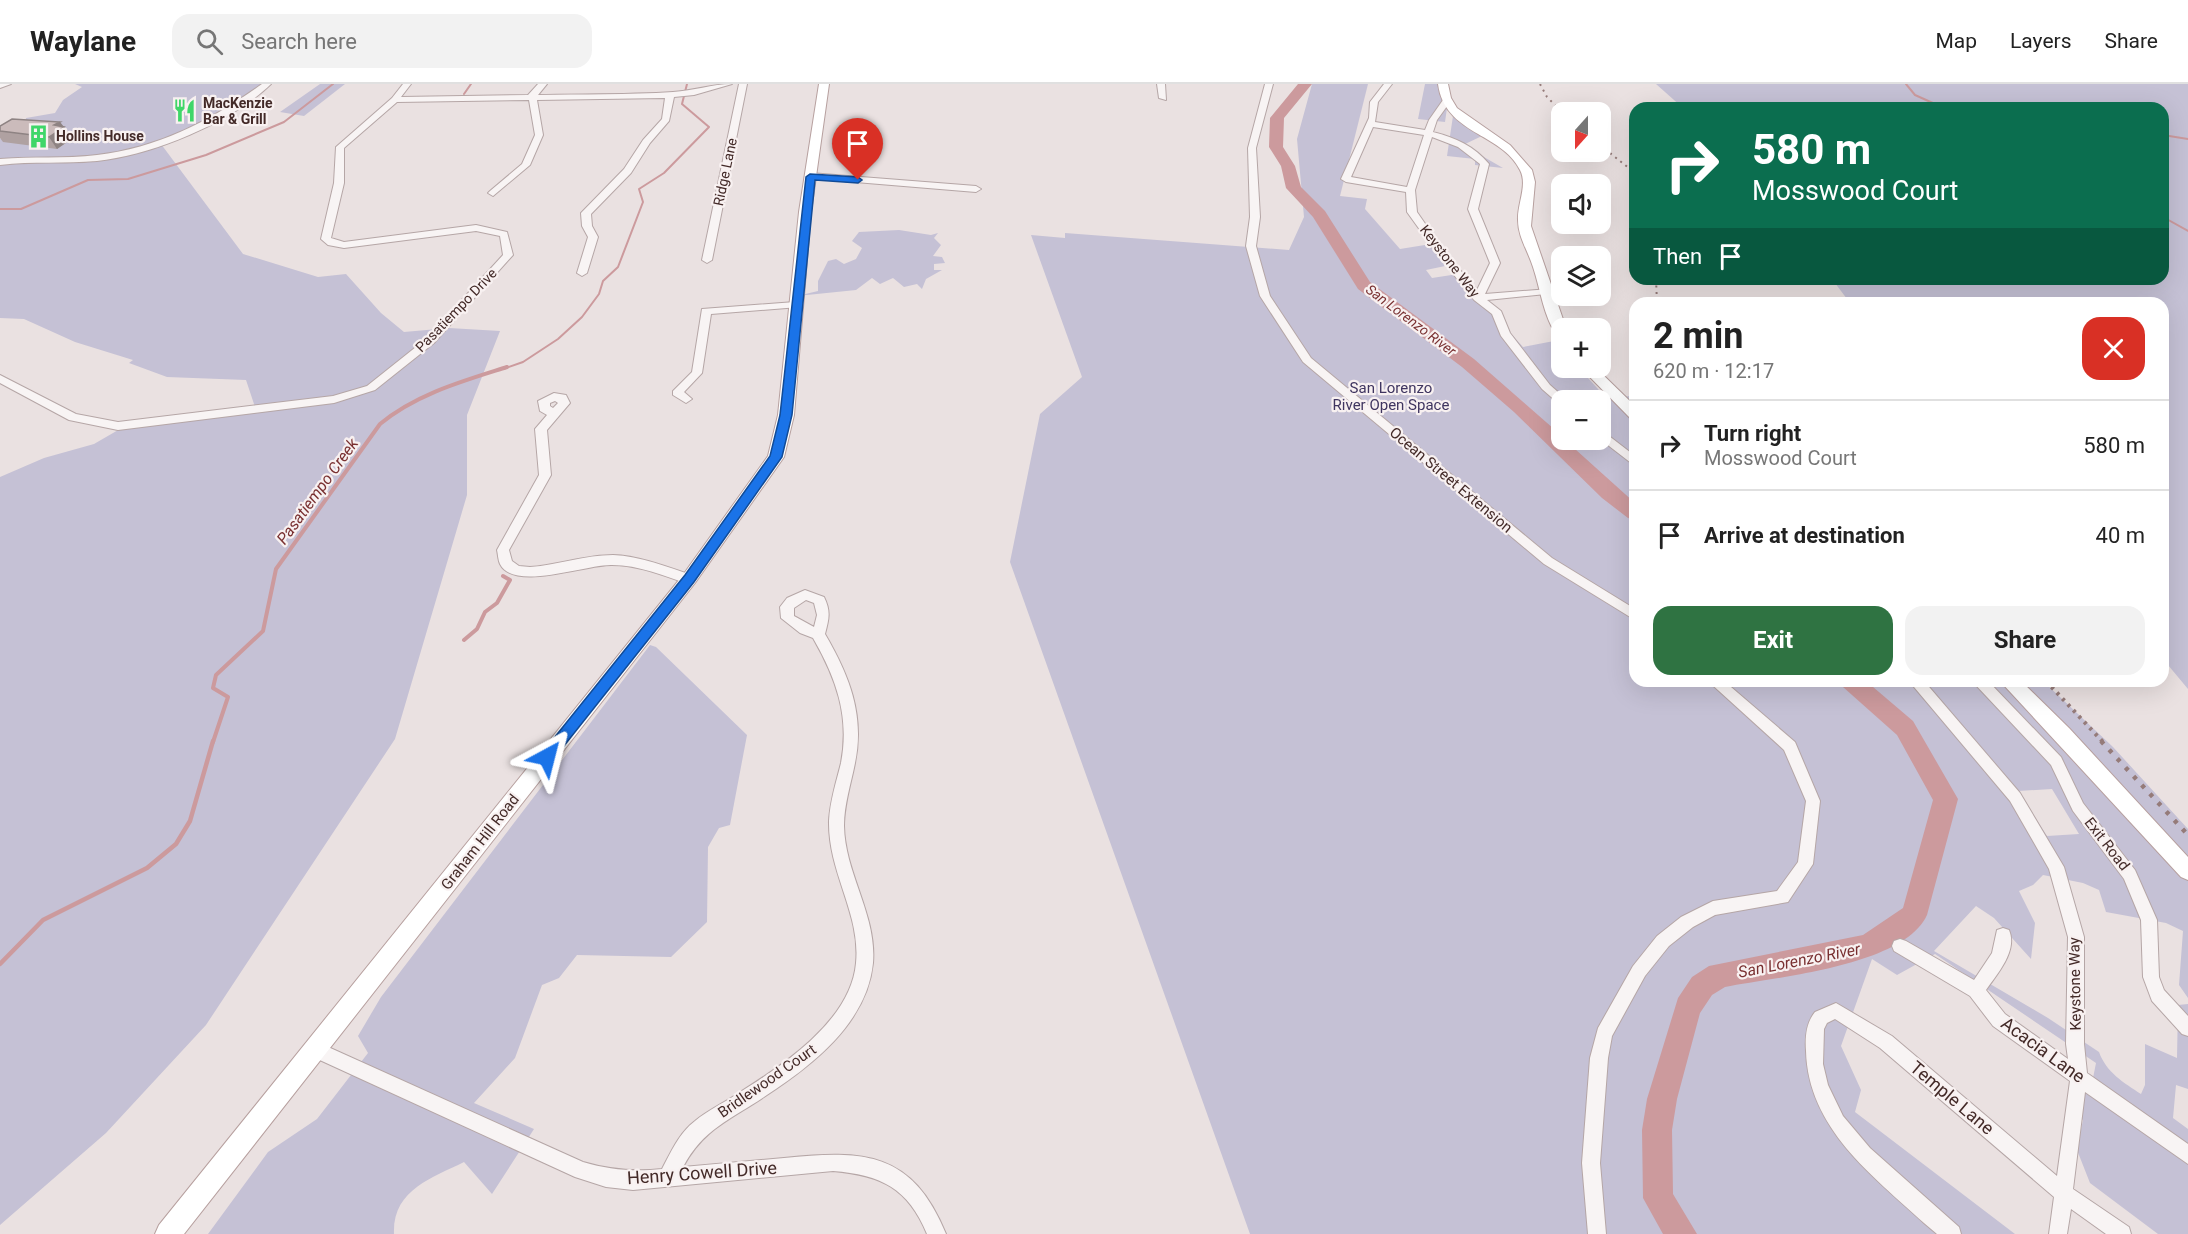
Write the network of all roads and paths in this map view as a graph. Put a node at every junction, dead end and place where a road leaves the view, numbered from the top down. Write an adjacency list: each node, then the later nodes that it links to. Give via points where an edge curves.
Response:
1 (7, 84): 13 (street)
2 (267, 84): 22 (street, via 202,126 155,145 99,158)
3 (407, 84): 18 (street, Pasatiempo Drive)
4 (543, 84): 15 (street)
5 (615, 84): 16 (street)
6 (728, 84): 14 (street)
7 (743, 84): 27 (street, Ridge Lane)
8 (824, 84): 23 (main road, Graham Hill Road)
9 (1161, 84): 17 (street)
10 (1269, 84): 42 (street, Ocean Street Extension, via 1252,148 1255,217 1251,246 1265,296 1307,360 1548,561)
11 (1388, 84): 20 (street, via 1374,102)
12 (1443, 84): 19 (main road)
13 (0, 87)
14 (674, 95): 16 (street); 28 (street, via 666,119 628,171 586,213 586,226 593,237)
15 (532, 96): 16 (street); 18 (street); 26 (street, via 539,135 526,165)
16 (605, 96)
17 (1163, 98)
18 (395, 100): 33 (street, Pasatiempo Drive, via 340,147 339,183 326,239 344,245 476,228 504,234 508,255 430,341 371,388 334,399 118,426 73,417)
19 (1446, 102): 21 (street, via 1433,120); 29 (main road, via 1524,166 1529,182 1524,222)
20 (1371, 124): 21 (street); 25 (street, via 1346,179)
21 (1430, 134): 25 (street); 30 (street, via 1462,145 1485,164 1473,208 1496,263)
22 (0, 162)
23 (810, 177): 24 (street); 31 (main road, Graham Hill Road)
24 (976, 189)
25 (1410, 190): 30 (street, Keystone Way, via 1412,212)
26 (493, 193)
27 (707, 260)
28 (582, 273)
29 (1546, 291): 30 (street); 32 (main road)
30 (1478, 298): 35 (street, Keystone Way, via 1497,313 1505,334)
31 (795, 305): 36 (street, via 706,311 697,373 677,393); 41 (main road, Graham Hill Road, via 786,415 776,457)
32 (1554, 318)
33 (0, 378)
34 (1598, 378): 37 (main road)
35 (1551, 391)
36 (686, 399)
37 (1629, 409)
38 (555, 414): 41 (street, via 541,429 545,475 503,550 506,566 533,573 594,560 629,561)
39 (1611, 442): 40 (street)
40 (1629, 457)
41 (689, 579): 53 (main road, Graham Hill Road)
42 (1629, 611)
43 (818, 634): 56 (street, Bridlewood Court, via 845,683 852,715 850,750 837,817 837,849 863,929 865,950 860,980 845,1014 821,1044 701,1127 686,1143)
44 (1722, 687): 60 (street, via 1790,746 1813,801 1805,864 1782,897 1713,908 1663,941 1639,971 1604,1034 1599,1058 1591,1163)
45 (1921, 687): 54 (street, Keystone Way, via 2015,796 2056,867 2076,938 2075,1044)
46 (1985, 687): 52 (street, Exit Road, via 2056,761 2078,807 2130,875 2149,920 2151,977 2158,994)
47 (2015, 687): 48 (main road, via 2070,741)
48 (2188, 871)
49 (2003, 935): 51 (street, via 2000,956)
50 (1900, 946): 51 (street, Acacia Lane)
51 (1976, 990): 54 (street, Acacia Lane, via 2000,1020)
52 (2188, 1028)
53 (316, 1050): 56 (street, Henry Cowell Drive, via 580,1171 633,1181); 58 (main road, Graham Hill Road)
54 (2079, 1075): 55 (street, Acacia Lane); 57 (street, Keystone Way)
55 (2188, 1155)
56 (667, 1178): 59 (street, Henry Cowell Drive, via 833,1162 862,1163 893,1175 918,1197)
57 (2063, 1192): 61 (street, Temple Lane, via 1886,1042 1836,1011 1824,1013 1815,1024 1813,1060 1830,1114 1854,1146); 62 (street, Keystone Way); 63 (street)
58 (168, 1234)
59 (937, 1234)
60 (1597, 1234)
61 (1952, 1234)
62 (2058, 1234)
63 (2122, 1234)

